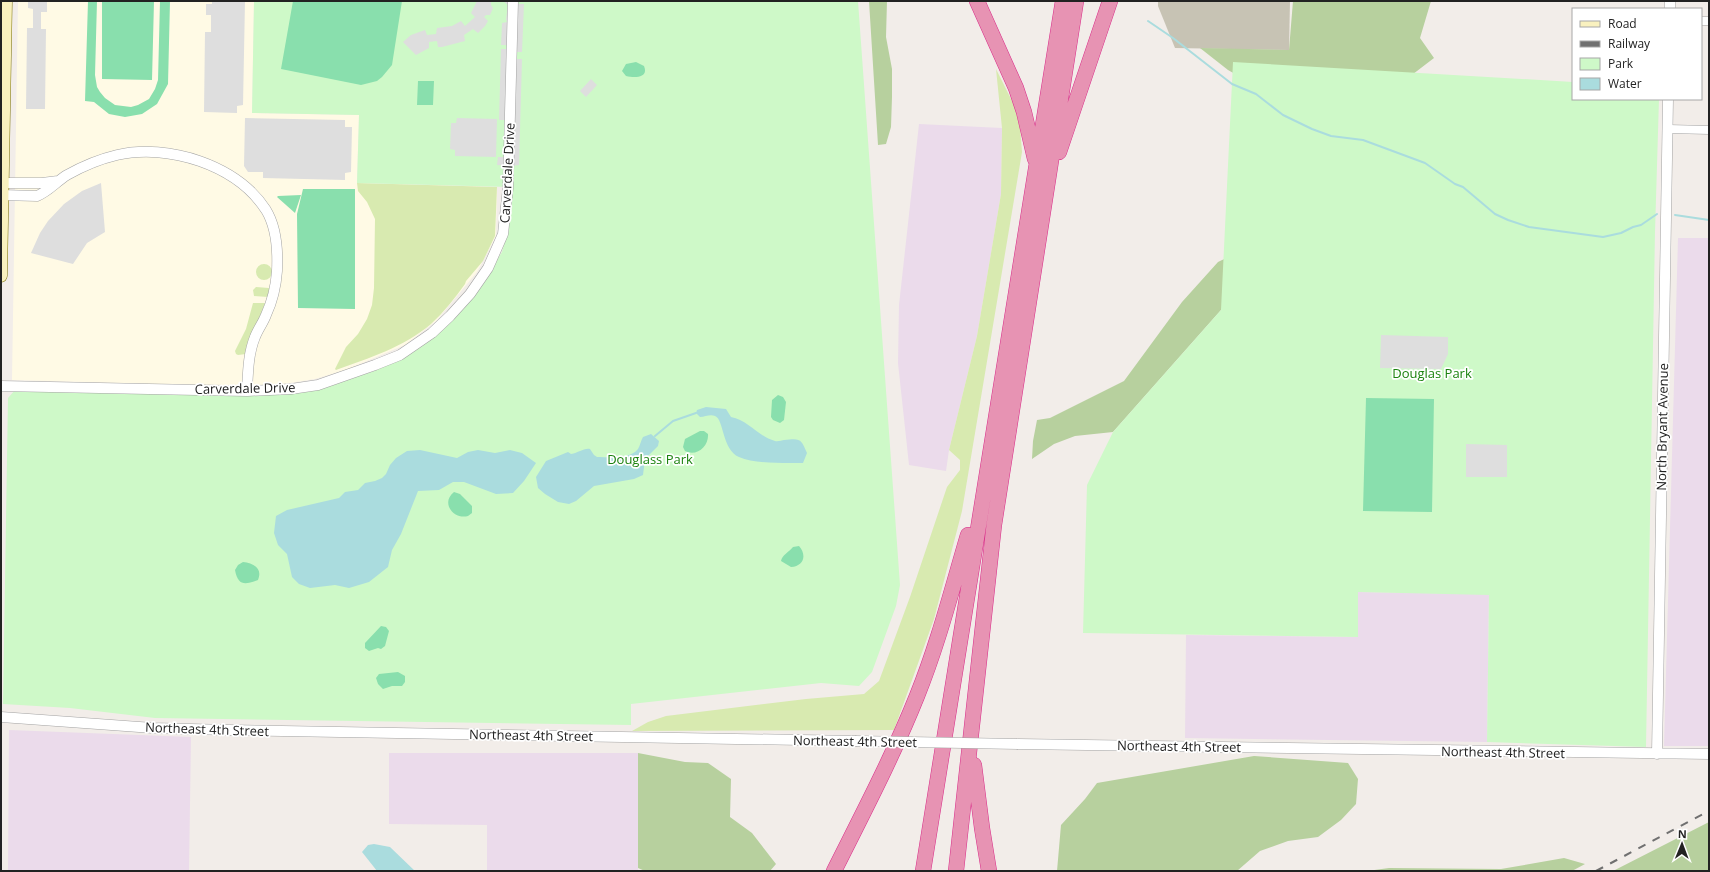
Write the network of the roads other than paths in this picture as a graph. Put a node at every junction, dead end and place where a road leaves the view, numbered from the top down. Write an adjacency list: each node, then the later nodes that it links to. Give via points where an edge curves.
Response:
1 (6, 1): 7 (main road)
2 (513, 1): 16 (street, Carverdale Drive, via 506,211 503,234 488,268 470,294 450,316 432,333 400,354 318,385)
3 (977, 1): 11 (highway, via 1016,88)
4 (1063, 1): 11 (highway)
5 (1076, 1): 12 (highway)
6 (1110, 1): 12 (highway)
7 (3, 76): 13 (main road)
8 (1668, 100): 9 (street, North Bryant Avenue)
9 (1668, 128): 10 (street); 20 (street, North Bryant Avenue)
10 (1709, 130)
11 (1036, 166): 17 (highway)
12 (1047, 185): 19 (highway, via 994,525)
13 (2, 189): 14 (main road); 16 (street, via 37,196 86,165 128,153 163,152 185,156 219,169 236,180 266,210 276,239 277,272 272,300 254,337)
14 (1, 276)
15 (1, 386): 16 (street, Carverdale Drive)
16 (247, 391)
17 (985, 476): 22 (highway, via 918,695 892,756); 25 (highway)
18 (1, 717): 20 (street, Northeast 4th Street, bridge, via 206,730)
19 (971, 732): 26 (highway); 27 (highway)
20 (1657, 754): 21 (street, Northeast 4th Street)
21 (1709, 754)
22 (863, 813): 23 (highway); 24 (highway)
23 (826, 871)
24 (834, 871)
25 (923, 871)
26 (956, 871)
27 (989, 871)

